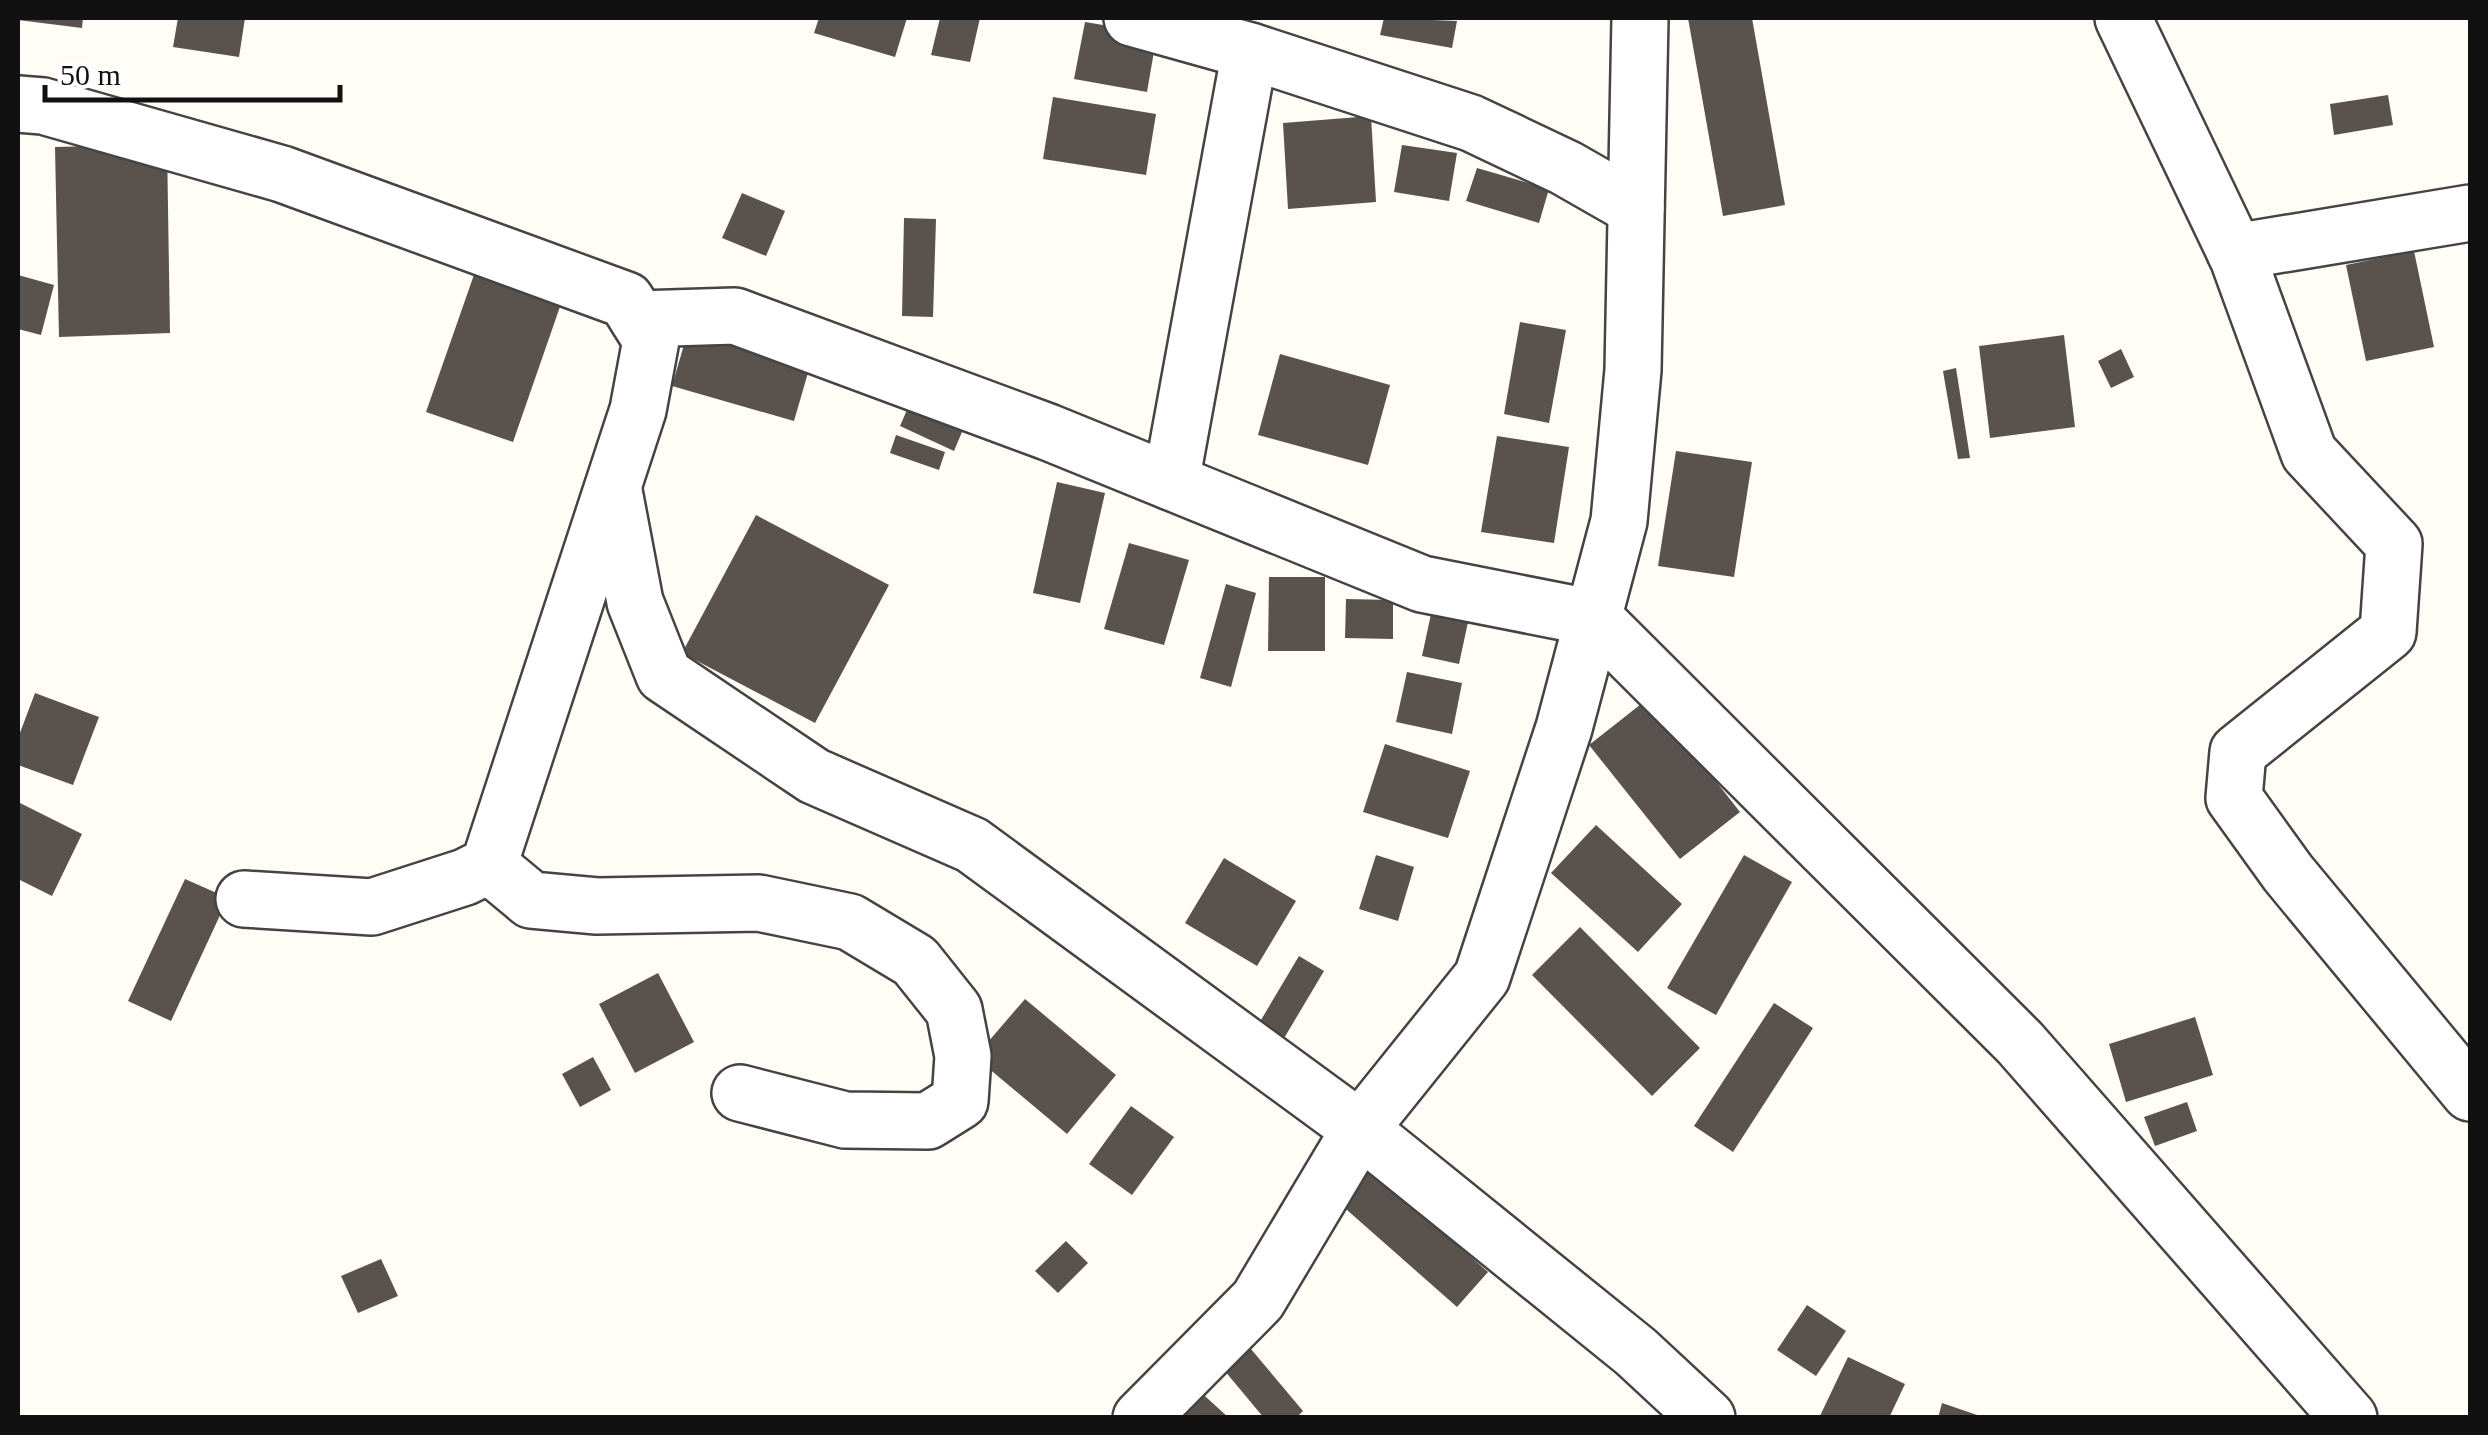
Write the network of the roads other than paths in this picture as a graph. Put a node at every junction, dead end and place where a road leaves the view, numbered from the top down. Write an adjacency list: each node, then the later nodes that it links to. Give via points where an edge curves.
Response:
1 (1132, 18): 4 (street)
2 (1640, 18): 6 (street)
3 (2123, 18): 8 (street)
4 (1250, 51): 6 (street, via 1471,123); 10 (street)
5 (18, 104): 9 (street, via 282,174 626,300)
6 (1636, 208): 12 (street, via 1633,370 1619,521)
7 (2470, 213): 8 (street)
8 (2235, 252): 16 (street, via 2309,453 2394,544 2388,632 2238,752 2234,798)
9 (638, 319): 10 (street, via 735,316); 11 (street, via 651,340)
10 (1171, 482): 12 (street, via 1422,584)
11 (614, 487): 13 (street); 17 (street, via 635,602 664,675 814,776 972,844)
12 (1594, 618): 17 (street, via 1482,977); 20 (street, via 2020,1043)
13 (490, 864): 14 (street, via 372,908); 15 (street, via 532,900 597,906 759,903 850,922 915,961 954,1010 963,1056 960,1101 928,1121 845,1120)
14 (244, 900)
15 (740, 1093)
16 (2470, 1093)
17 (1360, 1129): 18 (street, via 1258,1300); 19 (street, via 1636,1352)
18 (1141, 1418)
19 (1706, 1418)
20 (2349, 1418)

